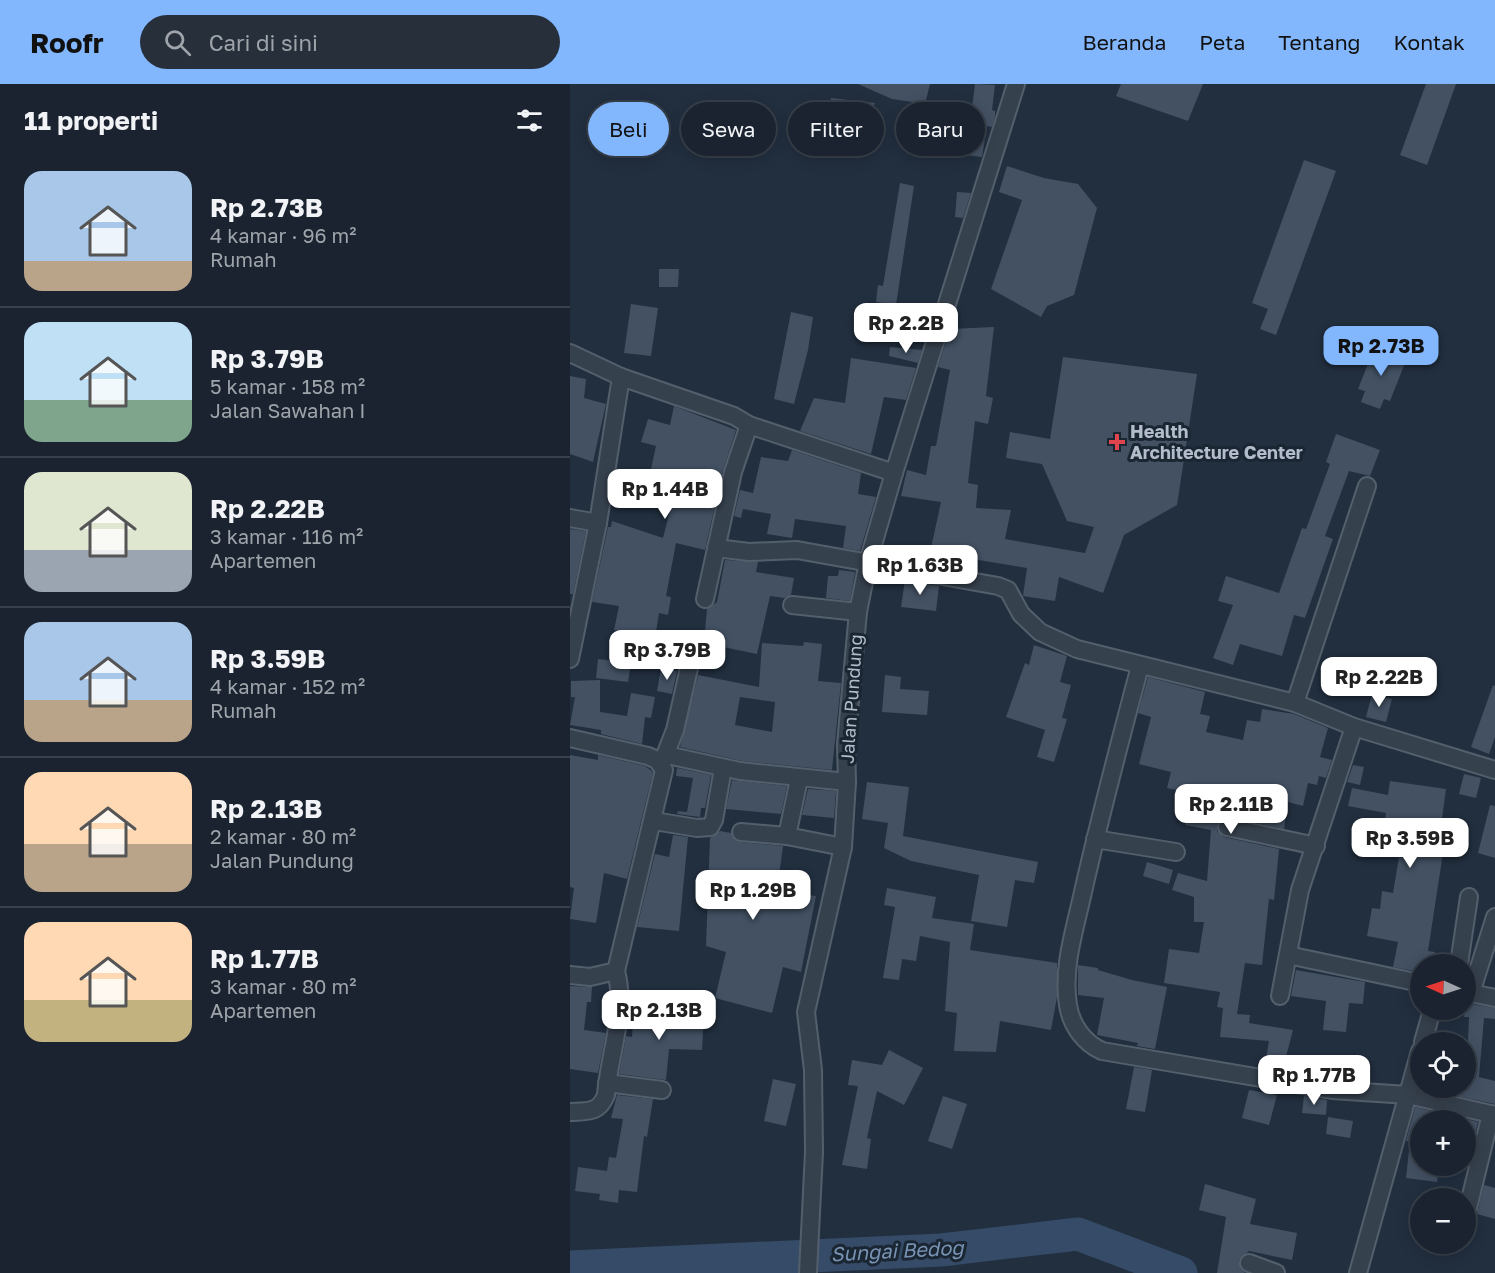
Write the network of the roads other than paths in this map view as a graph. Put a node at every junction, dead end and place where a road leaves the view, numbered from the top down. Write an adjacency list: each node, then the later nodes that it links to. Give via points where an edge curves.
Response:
1 (1016, 84): 5 (street, Jalan Pundung)
2 (570, 353): 3 (street)
3 (621, 377): 4 (street, via 734,416); 8 (street)
4 (748, 425): 5 (street); 9 (street)
5 (894, 473): 10 (street, Jalan Pundung)
6 (1367, 486): 18 (street)
7 (570, 518): 8 (street)
8 (598, 523): 11 (street)
9 (716, 548): 10 (street, via 748,552 786,548); 12 (street)
10 (868, 561): 14 (street, Jalan Pundung); 17 (street, via 998,586 1008,590 1021,614 1040,632 1077,649)
11 (575, 599): 16 (street)
12 (705, 599)
13 (792, 605): 14 (street)
14 (858, 612): 25 (street, Jalan Pundung, via 846,744)
15 (694, 646): 21 (street, via 675,730)
16 (570, 659)
17 (1140, 666): 18 (street); 30 (street)
18 (1295, 703): 19 (street)
19 (1354, 727): 23 (street); 31 (street)
20 (570, 738): 21 (street)
21 (664, 760): 22 (street); 26 (street)
22 (723, 768): 24 (street); 26 (street, via 710,826 696,828)
23 (1495, 770)
24 (799, 778): 25 (street); 29 (street)
25 (847, 782): 32 (street, Jalan Pundung)
26 (654, 821): 39 (street)
27 (1227, 827): 31 (street)
28 (741, 832): 29 (street)
29 (787, 836): 32 (street)
30 (1095, 839): 33 (street); 48 (street, via 1073,934 1066,992 1074,1022 1090,1046 1332,1090)
31 (1316, 846): 37 (street, via 1300,890)
32 (843, 847): 53 (street, Jalan Pundung, via 806,1012 813,1070 814,1188)
33 (1176, 852)
34 (1469, 897): 36 (street)
35 (1495, 917): 38 (street)
36 (1460, 954)
37 (1288, 955): 41 (street); 43 (street)
38 (1476, 970)
39 (616, 971): 40 (street, via 597,976); 45 (street, via 620,1013)
40 (570, 975)
41 (1410, 981)
42 (1476, 994): 44 (street)
43 (1280, 996)
44 (1495, 998)
45 (607, 1083): 47 (street); 49 (street, via 602,1107)
46 (1410, 1088): 48 (street)
47 (662, 1090)
48 (1408, 1095): 50 (street); 55 (street)
49 (570, 1112)
50 (1493, 1114): 51 (street)
51 (1473, 1188)
52 (1249, 1263): 54 (street)
53 (808, 1273)
54 (1276, 1273)
55 (1358, 1273)

